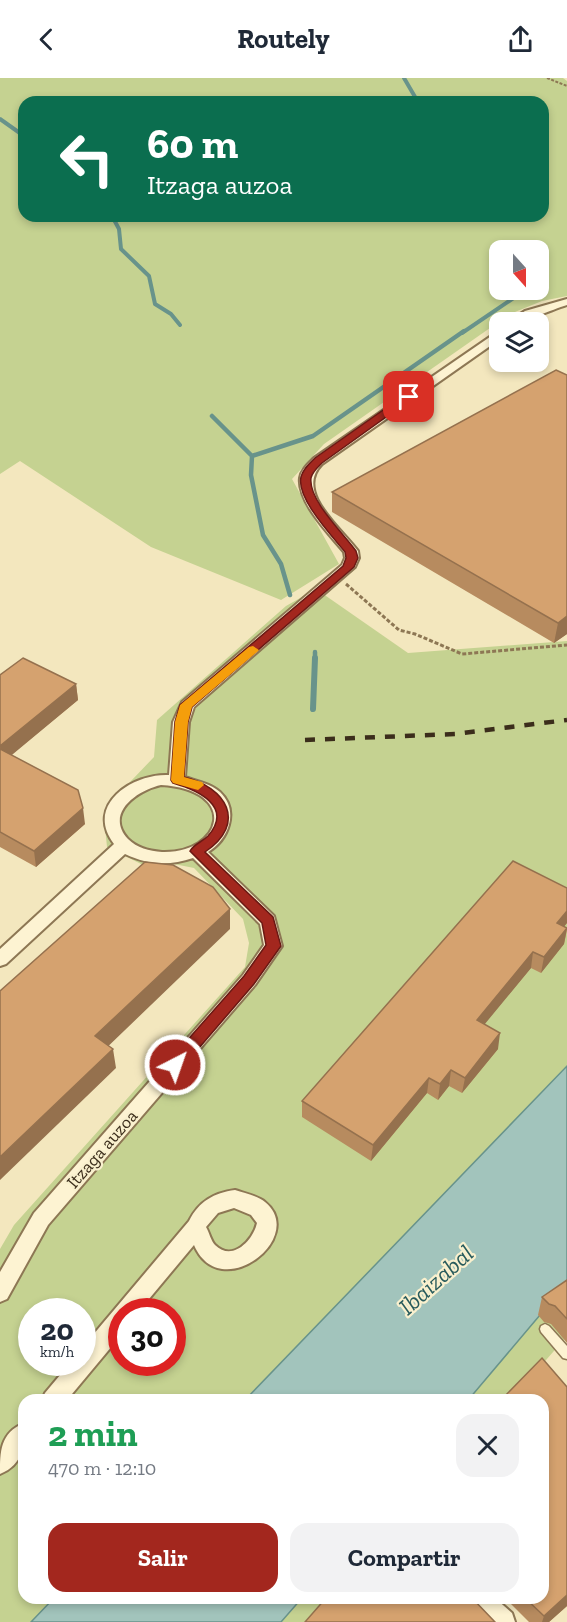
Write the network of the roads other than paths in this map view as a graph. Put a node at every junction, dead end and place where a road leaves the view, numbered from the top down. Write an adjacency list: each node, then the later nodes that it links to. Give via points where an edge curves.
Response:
1 (567, 302): 2 (street)
2 (532, 312)
3 (489, 341): 4 (street, via 309,470 308,493 324,520 351,551 352,558 339,578 187,705)
4 (177, 780): 5 (street, via 144,784 119,800 111,823); 6 (street, via 209,792 219,803 223,816 211,841)
5 (124, 845): 6 (street, via 136,852 166,858); 7 (street)
6 (196, 851): 9 (street, Itzaga auzoa, via 268,921 273,946 249,980 41,1219)
7 (0, 958)
8 (196, 1227): 10 (street)
9 (0, 1292)
10 (137, 1298)
11 (545, 1329): 13 (lane)
12 (108, 1334): 14 (street)
13 (567, 1354)
14 (58, 1394)
15 (18, 1441): 16 (street)
16 (0, 1463)
17 (484, 1604): 18 (street)
18 (503, 1622)

